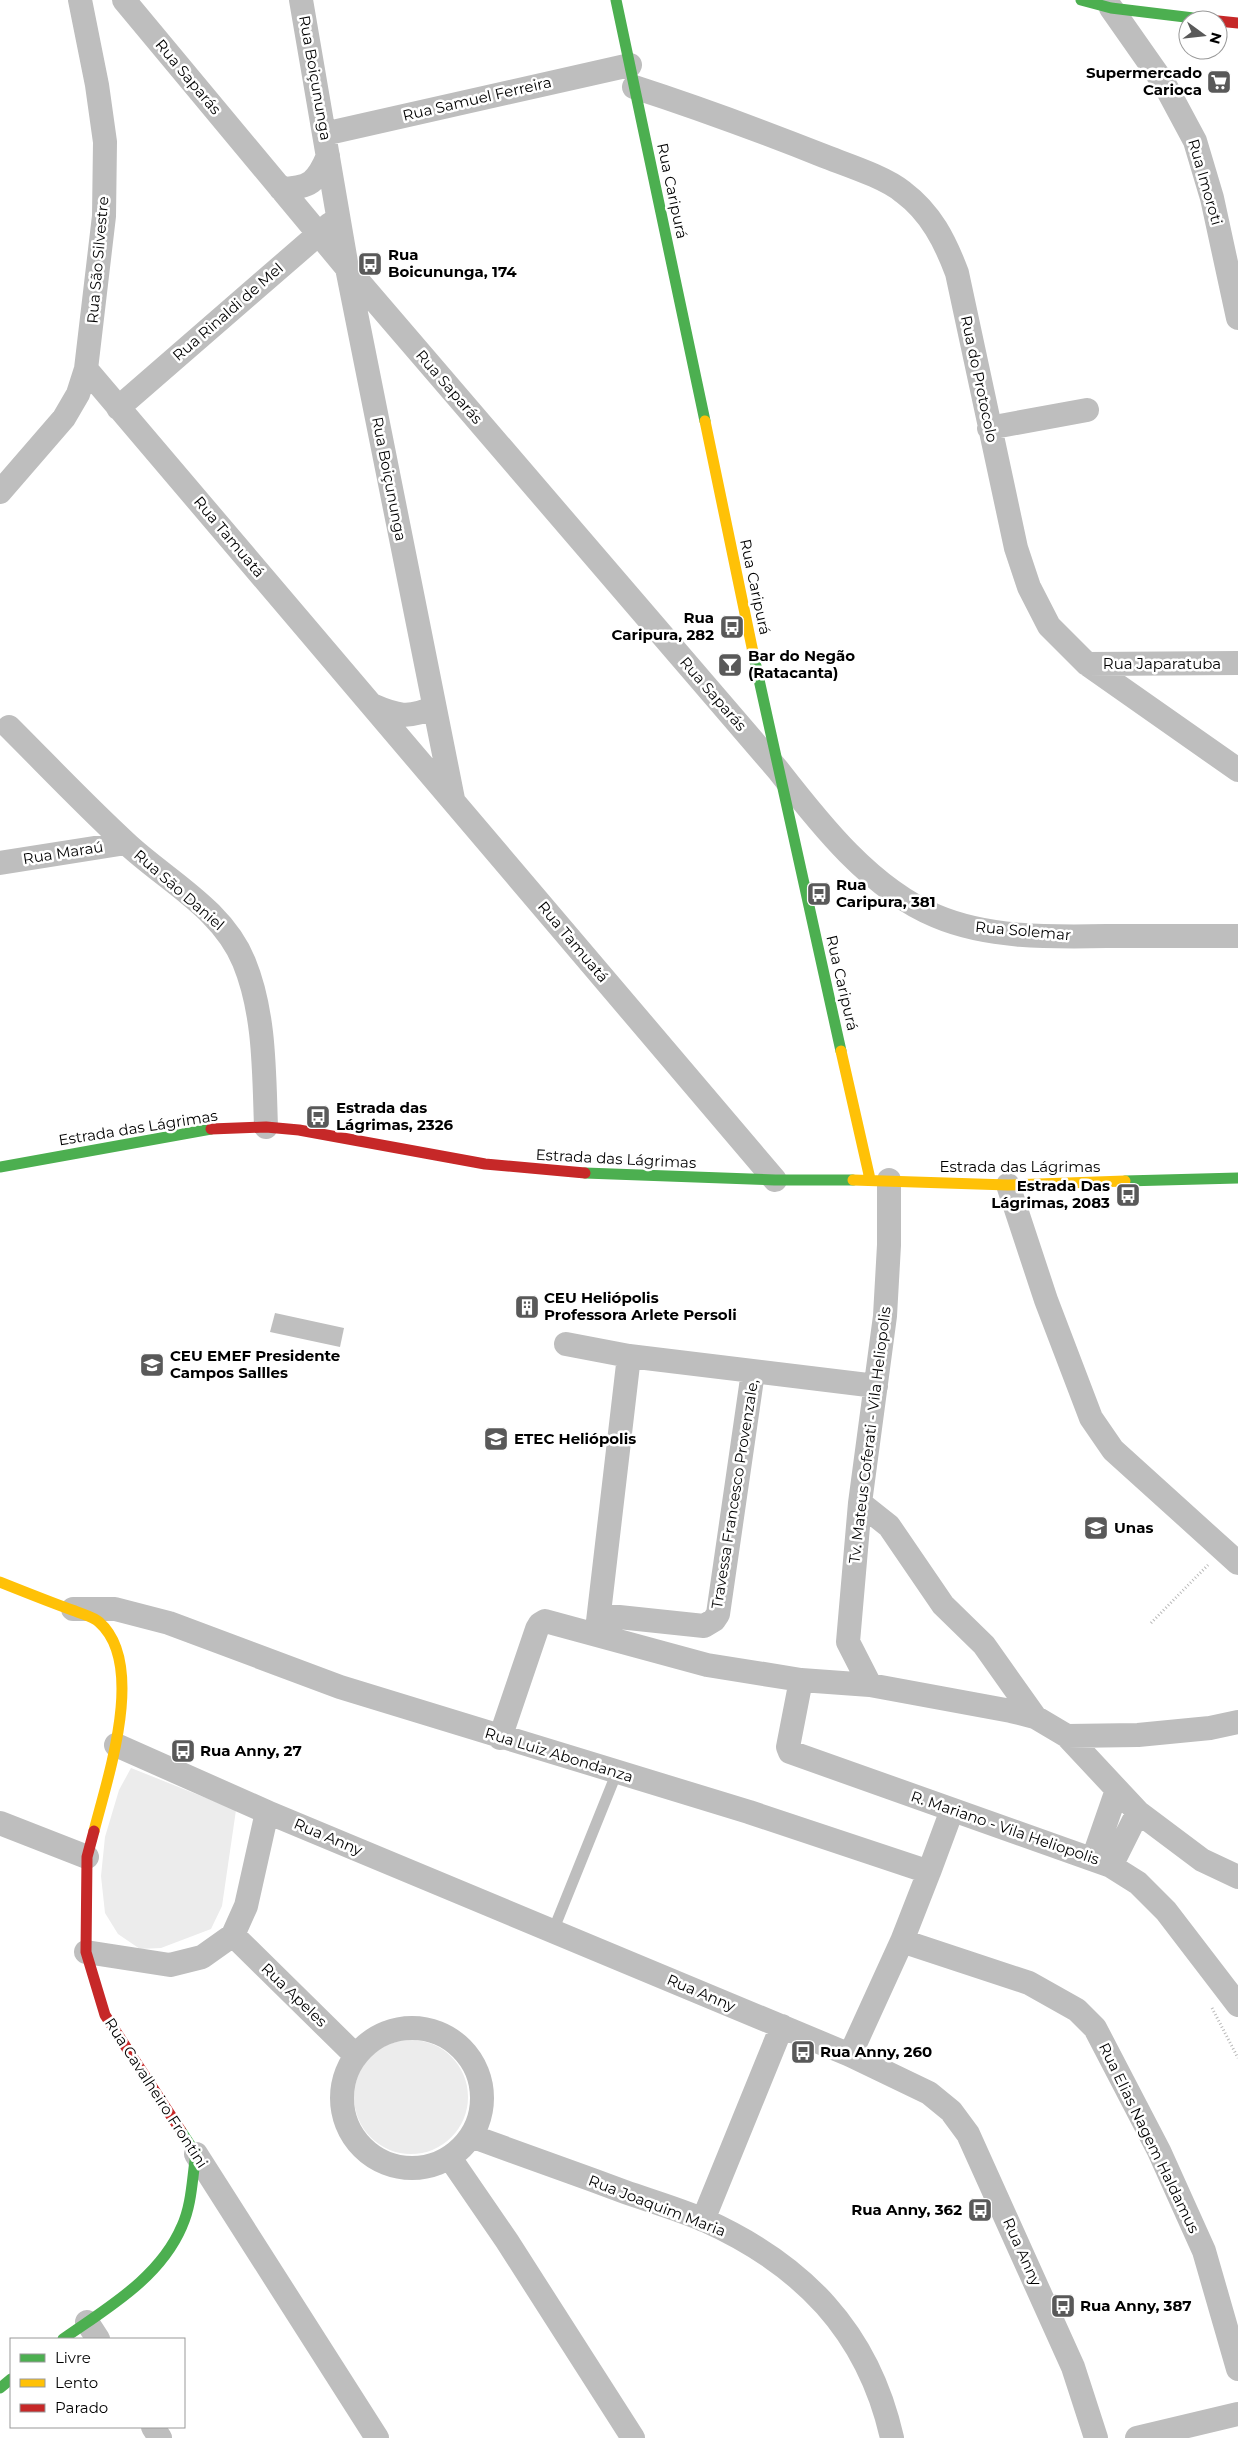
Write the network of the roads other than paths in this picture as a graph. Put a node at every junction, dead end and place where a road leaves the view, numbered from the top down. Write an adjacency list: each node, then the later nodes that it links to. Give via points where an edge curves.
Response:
1 (124, 0): 10 (street, Rua Saparás)
2 (301, 0): 9 (street, Rua Boiçununga)
3 (616, 0): 8 (street, Rua Caripurá)
4 (1081, 0): 6 (street)
5 (87, 3): 15 (street, Rua São Silvestre, via 105,142 104,216)
6 (1111, 8): 7 (street); 14 (street, Rua Imoroti, via 1165,85 1195,141 1212,198)
7 (1178, 16)
8 (632, 76): 9 (street, Rua Samuel Ferreira); 18 (street, Rua do Protocolo, via 722,116 862,170 903,191 927,215 945,241 957,273); 25 (street, Rua Caripurá)
9 (326, 145): 10 (street, Rua Boiçununga, via 322,171 307,185); 11 (street, Rua Boiçununga)
10 (281, 189): 12 (street, Rua Saparás)
11 (339, 217): 12 (street, Rua Rinaldi de Mel); 13 (street, Rua Boiçununga)
12 (319, 234): 13 (street, Rua Saparás); 16 (street, Rua Rinaldi de Mel)
13 (347, 268): 23 (street, Rua Boiçununga); 25 (street, Rua Saparás)
14 (1238, 318)
15 (86, 369): 16 (street, Rua Tamuatá); 19 (street, Rua São Silvestre, via 78,394 64,418)
16 (118, 408): 22 (street, Rua Tamuatá)
17 (1087, 410): 18 (street)
18 (989, 428): 21 (street, Rua do Protocolo, via 1016,548 1029,588 1049,626)
19 (0, 492)
20 (1238, 663): 21 (street, Rua Japaratuba)
21 (1087, 664): 26 (street, Rua do Protocolo)
22 (372, 705): 23 (street, Rua Tamuatá, via 407,715); 27 (street, Rua Tamuatá)
23 (434, 707): 27 (street, Rua Boiçununga)
24 (9, 727): 28 (street, Rua São Daniel)
25 (778, 770): 30 (street, Rua Solemar, via 819,823 856,860 902,897 936,916 975,928 1036,935); 34 (street, Rua Caripurá)
26 (1238, 770)
27 (453, 801): 35 (street, Rua Tamuatá)
28 (126, 843): 29 (street, Rua Maraú); 31 (street, Rua São Daniel, via 224,928 244,961 256,999 264,1057)
29 (0, 863)
30 (1238, 936)
31 (266, 1126): 32 (street, Estrada das Lágrimas, via 210,1129); 35 (street, Estrada das Lágrimas, via 485,1164 648,1177)
32 (0, 1167)
33 (1238, 1178): 36 (street, Estrada das Lágrimas)
34 (880, 1179): 35 (street, Estrada das Lágrimas); 36 (street, Estrada das Lágrimas); 40 (street, Tv. Mateus Coferati - Vila Heliopolis, via 890,1245)
35 (775, 1180)
36 (1008, 1185): 42 (street, via 1046,1300 1091,1418 1112,1450)
37 (566, 1344): 38 (street)
38 (629, 1356): 39 (street); 45 (street)
39 (753, 1372): 40 (street); 45 (street, Travessa Francesco Provenzale,, via 718,1614 704,1626)
40 (876, 1386): 41 (street, Tv. Mateus Coferati - Vila Heliopolis)
41 (860, 1503): 47 (street, Tv. Mateus Coferati - Vila Heliopolis, via 848,1642); 48 (street, via 889,1526 944,1606 984,1645)
42 (1230, 1556)
43 (0, 1582): 44 (street, Rua Luiz Abondanza)
44 (71, 1609): 51 (street, Rua Luiz Abondanza, via 115,1610 169,1623 340,1687); 52 (street, Rua Cavalheiro Frontini, via 98,1621 111,1639 121,1665 122,1708)
45 (598, 1624): 46 (street, via 646,1650 707,1665); 51 (street, via 545,1621 540,1624)
46 (801, 1680): 47 (street); 55 (street, R. Mariano - Vila Heliopolis, via 788,1747 790,1752)
47 (870, 1685): 48 (street)
48 (1035, 1717): 50 (street)
49 (1238, 1722): 50 (street, via 1138,1735)
50 (1067, 1736): 54 (street)
51 (500, 1738): 53 (street, Rua Luiz Abondanza)
52 (116, 1745): 56 (street, Rua Anny); 59 (street, Rua Cavalheiro Frontini)
53 (617, 1772): 61 (street, Rua Luiz Abondanza); 63 (lane)
54 (1117, 1790): 57 (street); 60 (street)
55 (952, 1810): 60 (street, R. Mariano - Vila Heliopolis); 61 (street)
56 (267, 1812): 63 (street, Rua Anny); 64 (street, via 246,1906)
57 (1138, 1812): 60 (street); 62 (street, via 1202,1860)
58 (0, 1822): 59 (street)
59 (87, 1857): 66 (street, Rua Cavalheiro Frontini)
60 (1102, 1862): 67 (street, R. Mariano - Vila Heliopolis, via 1138,1882 1166,1911)
61 (929, 1872): 65 (street)
62 (1238, 1876)
63 (553, 1931): 68 (street, Rua Anny)
64 (233, 1935): 66 (street, via 202,1957 170,1965); 69 (street, Rua Apeles)
65 (902, 1941): 70 (street); 77 (street, Rua Elias Nagem Haldamus, via 1029,1983 1077,2010 1095,2028 1158,2151 1204,2251)
66 (86, 1952): 72 (street, Rua Cavalheiro Frontini, via 105,2016)
67 (1238, 2005)
68 (782, 2026): 70 (street, Rua Anny); 74 (street)
69 (355, 2055): 71 (street, via 373,2039 395,2029 419,2027 442,2034 462,2048 476,2067 482,2090 481,2114); 73 (street, via 345,2074 341,2096 344,2118 353,2138 368,2154 387,2165 408,2169 430,2167)
70 (850, 2055): 84 (street, Rua Anny, via 929,2093 951,2111 968,2134 1072,2367)
71 (471, 2136): 73 (street); 74 (street, Rua Joaquim Maria)
72 (196, 2154): 75 (street, via 182,2226 168,2250); 81 (street, Rua Cavalheiro Frontini)
73 (450, 2158): 82 (street)
74 (703, 2220): 83 (street, Rua Joaquim Maria, via 779,2261 812,2289 864,2360)
75 (93, 2331): 76 (street)
76 (67, 2338)
77 (1238, 2369)
78 (10, 2380): 79 (street)
79 (0, 2388)
80 (1238, 2414): 85 (street)
81 (377, 2438)
82 (633, 2438)
83 (892, 2438)
84 (1096, 2438)
85 (1137, 2438)

